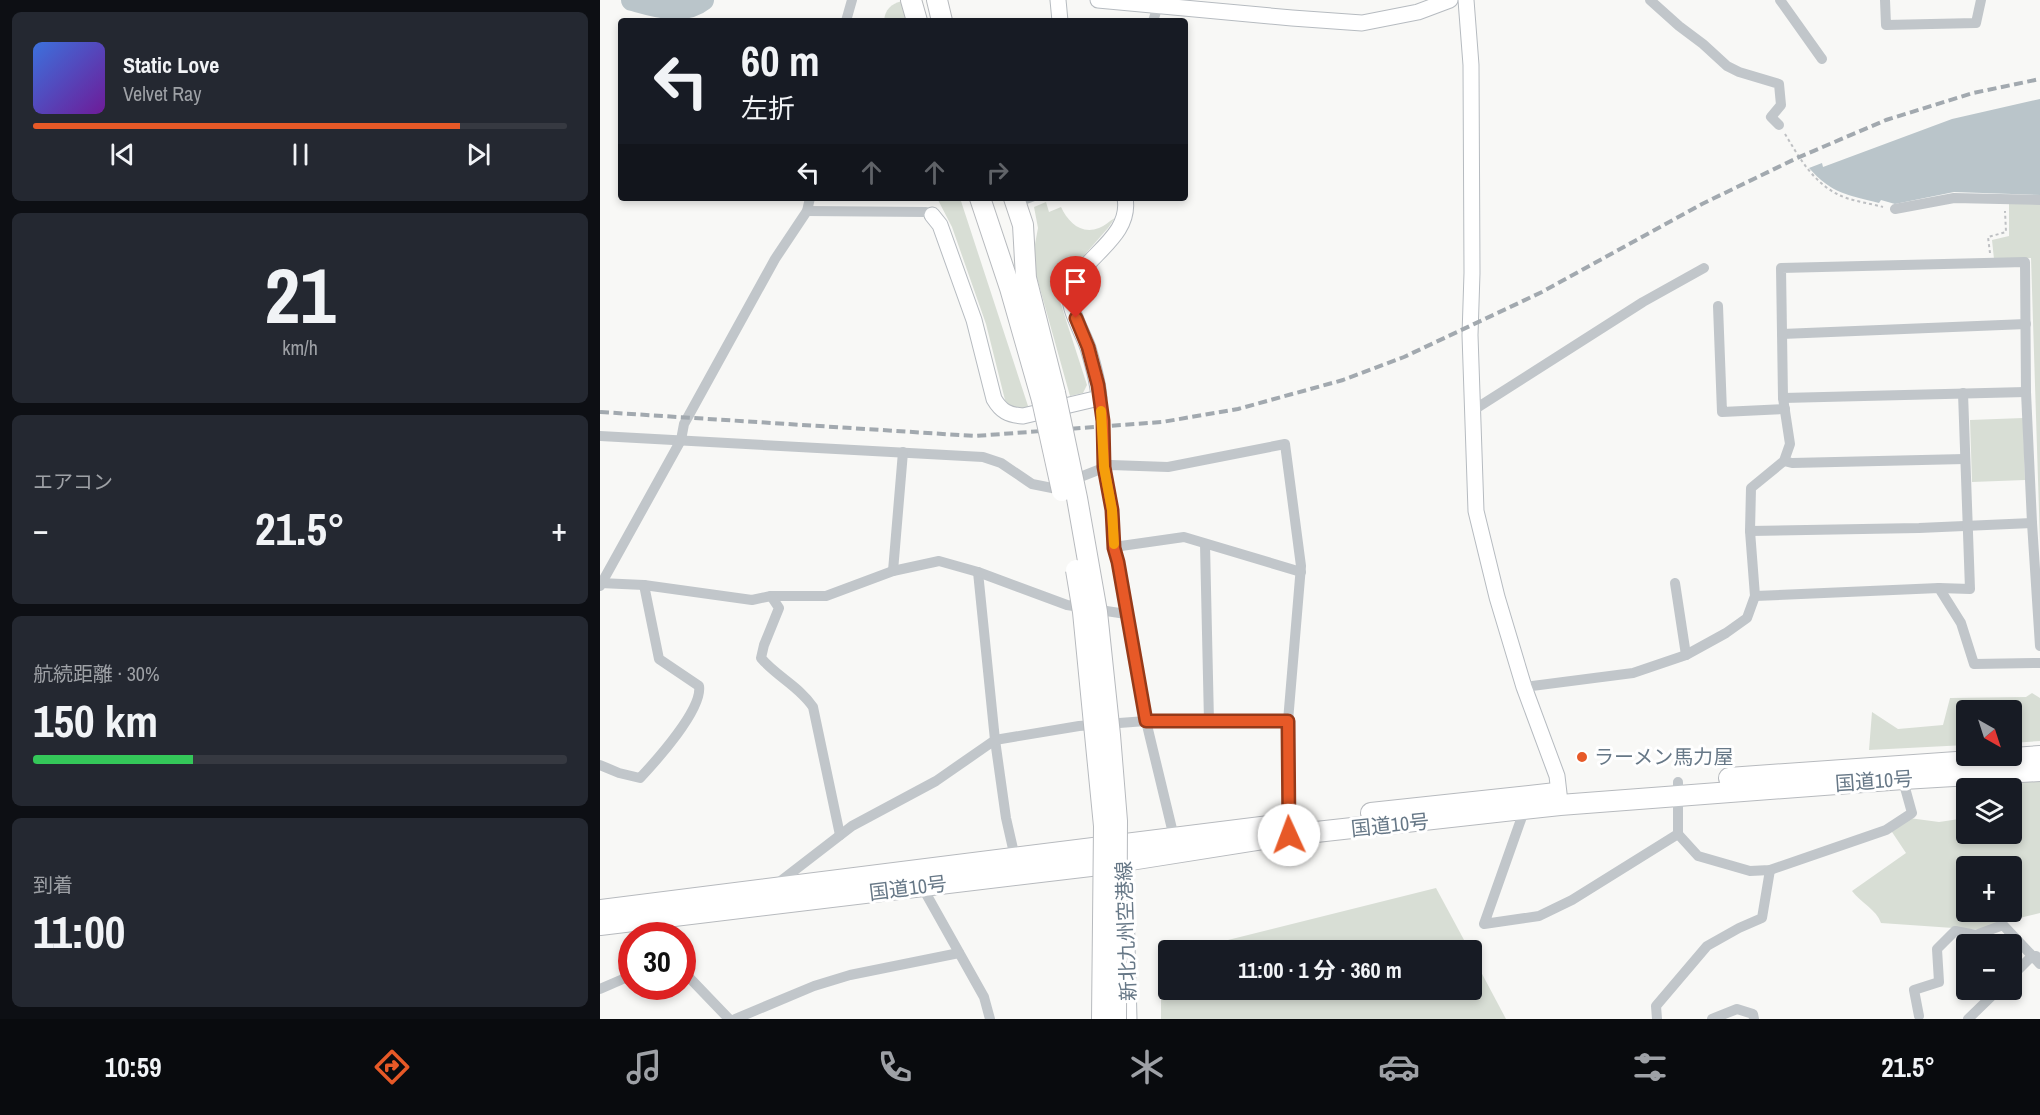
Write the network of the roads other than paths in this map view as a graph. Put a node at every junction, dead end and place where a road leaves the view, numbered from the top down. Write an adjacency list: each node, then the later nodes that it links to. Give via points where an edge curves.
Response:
1 (852, 0): 13 (street)
2 (913, 0): 14 (highway)
3 (937, 0): 15 (highway)
4 (1058, 0): 16 (street)
5 (1098, 0): 12 (street)
6 (1450, 0): 12 (street, via 1418,12 1362,23)
7 (1466, 0): 36 (street, via 1471,65)
8 (1650, 0): 18 (street, via 1726,66 1779,84 1781,105 1771,117)
9 (1780, 0): 17 (street)
10 (1885, 0): 11 (street, via 1886,25 1976,23)
11 (1981, 0)
12 (1157, 9)
13 (847, 18)
14 (917, 18)
15 (941, 18)
16 (1060, 18)
17 (1822, 59)
18 (1779, 125)
19 (2040, 200): 24 (street, via 1954,198)
20 (809, 201): 25 (street)
21 (981, 201): 33 (highway)
22 (1125, 201): 34 (street, via 1123,221 1070,288 1070,300 1088,347)
23 (1015, 202): 33 (highway, via 1023,225 1026,278)
24 (1895, 209)
25 (807, 211): 26 (street); 38 (street, via 775,259 684,424)
26 (932, 215): 34 (street, via 940,225 974,320 1000,410 1023,416)
27 (1704, 268): 36 (street, via 1643,302)
28 (1718, 306): 35 (street, via 1722,412)
29 (2026, 324): 30 (street); 30 (street, via 2025,262 1781,268); 31 (street)
30 (1782, 334): 35 (street)
31 (2026, 392): 32 (street); 43 (street)
32 (1963, 393): 35 (street); 40 (street)
33 (1048, 397): 100 (highway, bridge, via 1084,624 1104,826); 101 (highway, bridge, via 1077,498 1097,612 1117,833)
34 (1099, 398): 42 (street)
35 (1784, 404): 41 (street, via 1790,444)
36 (1472, 411): 61 (street, via 1476,511)
37 (600, 436): 38 (street)
38 (681, 440): 39 (street); 52 (street)
39 (903, 452): 42 (street, via 983,457 1001,463 1032,484 1053,488); 48 (street)
40 (1965, 459): 41 (street); 44 (street)
41 (1784, 461): 45 (street, via 1751,488)
42 (1104, 467): 47 (street); 50 (street, via 1168,467 1285,444)
43 (2032, 523): 44 (street); 58 (street)
44 (1966, 526): 45 (street); 54 (street, via 1970,589)
45 (1750, 531): 56 (street)
46 (1205, 544): 47 (street, via 1184,537); 50 (street); 64 (street)
47 (1114, 548): 57 (street)
48 (893, 571): 49 (street, via 939,561); 55 (street, via 826,596)
49 (978, 572): 57 (street, via 1067,605); 67 (street)
50 (1300, 572): 63 (street)
51 (1676, 583): 59 (street)
52 (601, 584): 53 (street)
53 (644, 585): 55 (street, via 752,600); 69 (street, via 659,658 699,686 700,694 682,727 640,778)
54 (1939, 588): 56 (street); 60 (street, via 1961,623 1974,664)
55 (771, 596): 77 (street, via 779,608 761,658 813,707)
56 (1755, 596): 59 (street, via 1747,618)
57 (1126, 614): 62 (street)
58 (2040, 646)
59 (1686, 655): 61 (street, via 1633,673)
60 (2040, 663)
61 (1524, 687): 73 (street, via 1557,776)
62 (1146, 721): 64 (street); 65 (street); 78 (street, via 1172,829)
63 (1288, 721): 64 (street); 75 (street)
64 (1209, 722)
65 (1116, 724): 66 (street); 79 (street)
66 (1093, 726): 67 (street); 80 (street)
67 (995, 740): 77 (street, via 936,781); 81 (street)
68 (2040, 756): 71 (highway, 国道10号)
69 (600, 765)
70 (2040, 771): 71 (highway, 国道10号)
71 (1902, 772): 72 (highway, 国道10号); 82 (street, via 1912,813 1886,830)
72 (1678, 789): 73 (highway, 国道10号); 76 (street)
73 (1560, 799): 74 (highway, 国道10号); 75 (highway, 国道10号)
74 (1524, 811): 75 (highway, 国道10号); 76 (street, via 1484,924 1539,916)
75 (1288, 829): 78 (highway, 国道10号); 79 (highway, 国道10号)
76 (1678, 834): 82 (street, via 1698,855 1750,871)
77 (840, 835): 84 (street, via 782,880)
78 (1177, 836): 79 (highway, 国道10号)
79 (1124, 852): 80 (highway, 国道10号); 102 (street, 新北九州空港線)
80 (1100, 856): 81 (highway, 国道10号); 99 (street, 新北九州空港線)
81 (1017, 866): 83 (highway, 国道10号)
82 (1770, 870): 103 (street, via 1762,918 1707,946 1656,1006)
83 (920, 879): 84 (highway, 国道10号); 88 (street)
84 (772, 896): 86 (highway, 国道10号)
85 (600, 910): 86 (highway, 国道10号)
86 (656, 919): 87 (highway, 国道10号)
87 (600, 925)
88 (959, 953): 97 (street, via 850,975); 98 (street, via 984,997)
89 (2037, 959): 90 (street); 95 (street, via 2003,925 1976,935 1955,931 1937,949 1940,982 1914,990)
90 (2022, 969)
91 (618, 981): 93 (street)
92 (696, 985): 96 (street)
93 (600, 989)
94 (1988, 1000): 106 (street)
95 (1918, 1018)
96 (729, 1019)
97 (735, 1019)
98 (990, 1019)
99 (1094, 1019)
100 (1102, 1019)
101 (1116, 1019)
102 (1129, 1019)
103 (1657, 1019)
104 (1712, 1019): 105 (street, via 1737,1009 1753,1014)
105 (1754, 1019)
106 (1968, 1019)

